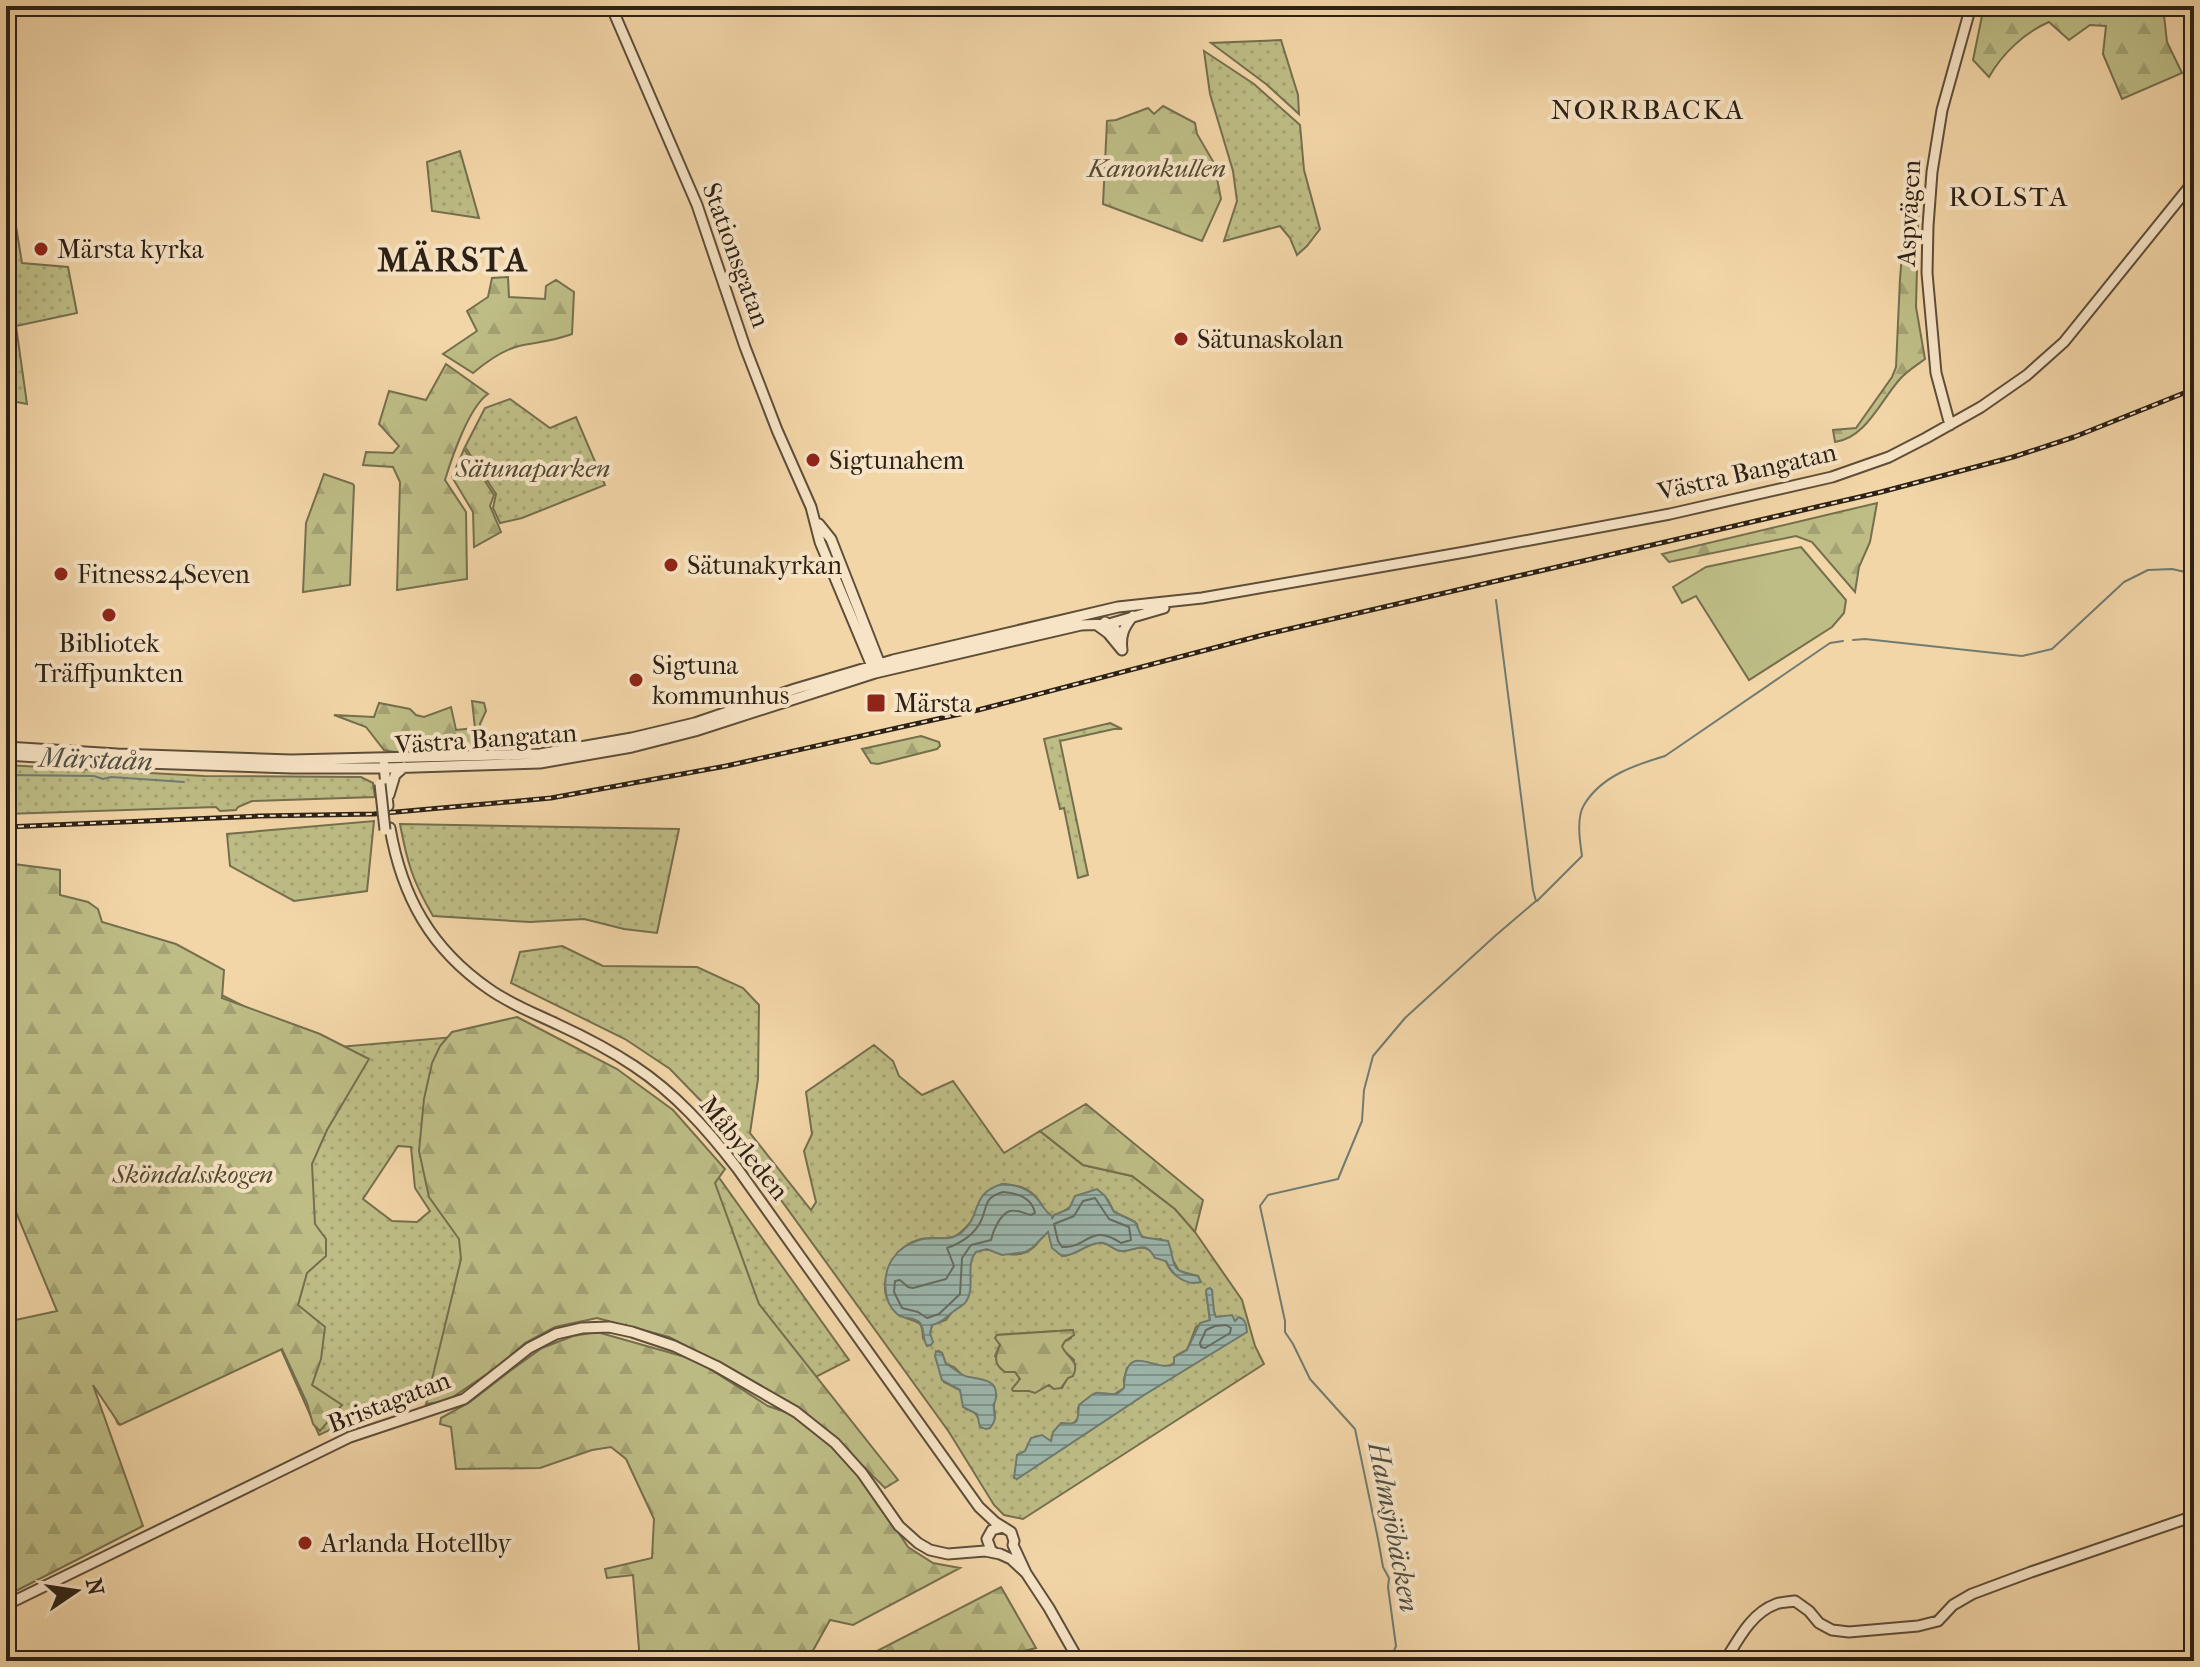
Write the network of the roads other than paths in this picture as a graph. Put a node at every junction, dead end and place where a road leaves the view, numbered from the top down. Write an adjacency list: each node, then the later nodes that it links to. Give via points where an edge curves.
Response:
1 (611, 6): 8 (street, Stationsgatan, via 697,205 820,542)
2 (1971, 6): 4 (street, Aspvägen, via 1942,110 1928,213 1936,373)
3 (2194, 181): 4 (street, Västra Bangatan, via 2064,342 2027,375)
4 (1950, 425): 5 (street, Västra Bangatan, via 1889,457 1832,477 1670,514)
5 (1133, 611): 6 (street, Västra Bangatan, via 1118,607); 7 (street, Västra Bangatan, via 1121,612); 7 (street, via 1121,637)
6 (1074, 618): 7 (street, Västra Bangatan, via 1100,619); 8 (street, Västra Bangatan)
7 (1108, 628): 8 (street, Västra Bangatan, via 1081,625)
8 (877, 668): 11 (street, Västra Bangatan, via 695,723 586,747); 12 (street, Västra Bangatan, via 695,731 632,747 540,763)
9 (6, 747): 11 (street, Västra Bangatan)
10 (6, 755): 11 (street, Västra Bangatan, via 170,764)
11 (380, 762): 12 (street, Västra Bangatan); 13 (street, Måbyleden)
12 (404, 767): 13 (street)
13 (386, 783): 14 (street, Måbyleden, bridge); 14 (street, Måbyleden, bridge)
14 (387, 829): 15 (street, Måbyleden, via 398,879 436,939 470,975 636,1067 703,1125)
15 (979, 1507): 17 (street, Måbyleden); 18 (street, Måbyleden)
16 (2194, 1516): 25 (street, via 1986,1589 1953,1605 1938,1621 1918,1626 1832,1630 1795,1601 1775,1604 1746,1628)
17 (1003, 1527): 18 (street); 19 (street, Måbyleden, via 1011,1532)
18 (988, 1537): 20 (street); 21 (street, Måbyleden, via 991,1550)
19 (1013, 1545): 21 (street); 22 (street, Måbyleden)
20 (963, 1553): 21 (street, Bristagatan); 23 (street, Bristagatan, via 930,1550 909,1537 835,1443 796,1412 674,1346 609,1327 582,1328 529,1348 464,1399 350,1437)
21 (998, 1554): 22 (street, Måbyleden)
22 (1026, 1573): 24 (street, Måbyleden)
23 (6, 1605)
24 (1079, 1661)
25 (1725, 1661)

